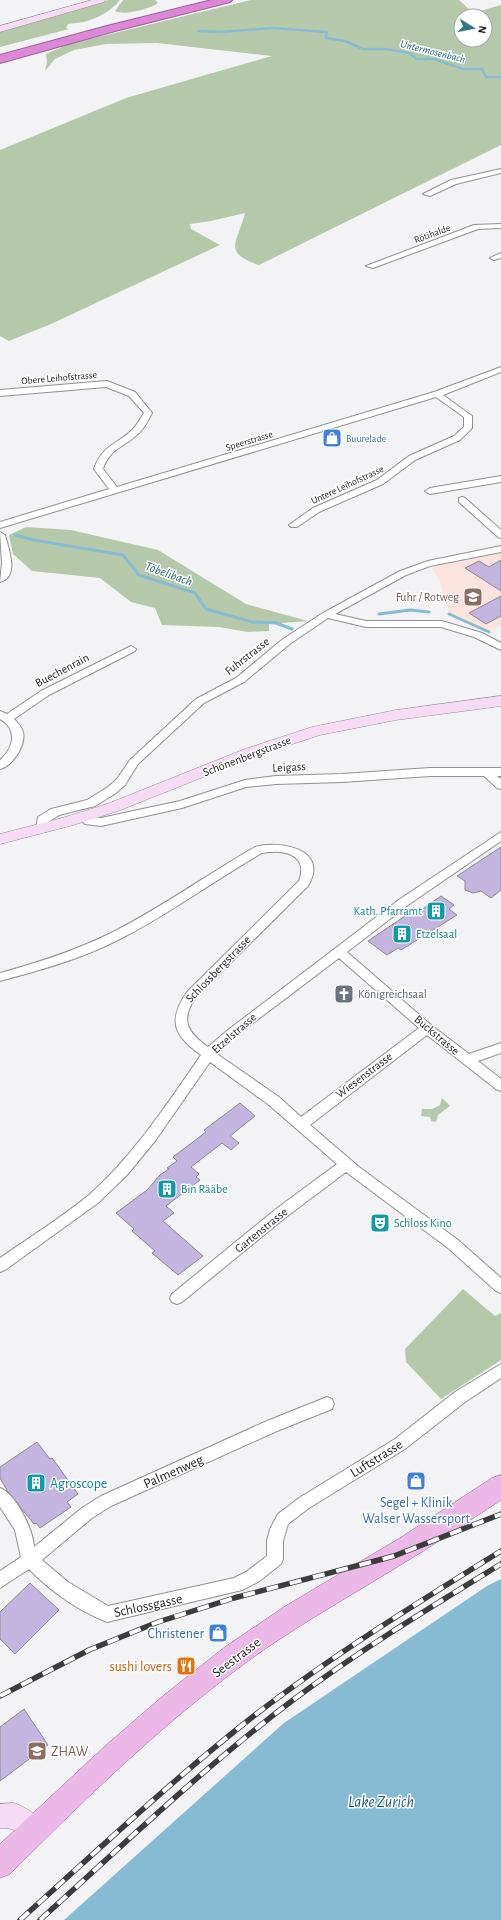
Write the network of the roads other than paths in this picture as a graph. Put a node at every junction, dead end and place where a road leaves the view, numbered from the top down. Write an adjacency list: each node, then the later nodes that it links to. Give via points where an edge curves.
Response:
1 (101, 0): 4 (street)
2 (204, 0): 5 (highway)
3 (226, 0): 5 (highway)
4 (0, 29)
5 (86, 33): 6 (highway); 7 (highway); 8 (highway); 9 (highway)
6 (0, 50)
7 (44, 53)
8 (0, 54)
9 (0, 59)
10 (501, 171): 11 (street, via 454,182)
11 (427, 194)
12 (501, 226): 13 (street, Rötihalde, via 477,227)
13 (370, 266)
14 (499, 372): 16 (street, Speerstrasse)
15 (0, 393): 18 (street, Obere Leihofstrasse, via 107,384 132,394 148,413 140,428 108,450 100,460 98,469)
16 (437, 394): 18 (street, Speerstrasse); 22 (street, Untere Leihofstrasse, via 468,416 468,428 456,438 412,458 380,482 316,510)
17 (501, 479): 19 (street)
18 (115, 491): 21 (street, Speerstrasse)
19 (430, 491)
20 (462, 500): 24 (street)
21 (0, 525)
22 (294, 525)
23 (0, 535): 26 (street, via 7,562 7,568)
24 (501, 535)
25 (501, 549): 27 (street, Fuhrstrasse, via 428,564 403,573)
26 (0, 579)
27 (326, 615): 28 (street, via 366,624 442,624 478,635); 37 (street, Fuhrstrasse, via 288,641 240,680 200,701 134,762 121,782 112,790 91,803 48,814 42,820)
28 (501, 647)
29 (131, 649): 31 (street, Buechenrain, via 45,692)
30 (501, 701): 36 (street, Schönenbergstrasse, via 386,716 293,738)
31 (4, 716): 32 (street, via 14,724 19,740 13,754)
32 (0, 766)
33 (487, 772): 34 (street, Leigass); 35 (street); 36 (street, Leigass, via 430,772 276,780 245,784 182,804 100,822)
34 (501, 772)
35 (501, 785)
36 (84, 818): 37 (street, Schönenbergstrasse)
37 (42, 829): 39 (street, Schönenbergstrasse)
38 (501, 836): 40 (street, Etzelstrasse)
39 (0, 839)
40 (338, 951): 42 (street, Buckstrasse); 44 (street, Etzelstrasse, via 232,1033)
41 (0, 977): 44 (street, Schlossbergstrasse, via 51,964 129,929 259,850 277,848 292,851 303,857 308,866 309,874 304,882 203,982 184,1005 180,1018 184,1033 189,1040)
42 (427, 1028): 45 (street, Buckstrasse); 47 (street, Wiesenstrasse)
43 (501, 1048): 45 (street)
44 (209, 1054): 47 (street, Schlossbergstrasse); 49 (street, Etzelstrasse, via 146,1143 122,1171 93,1199)
45 (467, 1060): 46 (street, Buckstrasse)
46 (501, 1086)
47 (301, 1124): 48 (street, Schlossbergstrasse)
48 (346, 1164): 50 (street, Schlossbergstrasse, via 453,1244); 51 (street, Gartenstrasse)
49 (0, 1266)
50 (501, 1287)
51 (177, 1298)
52 (501, 1370): 57 (street, Luftstrasse, via 460,1397 400,1444 304,1503 284,1519 275,1541)
53 (327, 1404): 56 (street, Palmenweg, via 272,1426 106,1502 87,1513)
54 (501, 1486): 60 (main road, Seestrasse, via 394,1556 311,1604 234,1656 163,1714)
55 (0, 1495): 56 (street, via 14,1513 25,1536 26,1551)
56 (31, 1559): 57 (street, Schlossgasse, via 60,1585 91,1607 107,1614 236,1585 252,1577); 58 (street, Palmenweg)
57 (275, 1559)
58 (0, 1580)
59 (0, 1816): 60 (street, via 14,1815)
60 (35, 1830): 61 (main road, Seestrasse)
61 (0, 1864)

